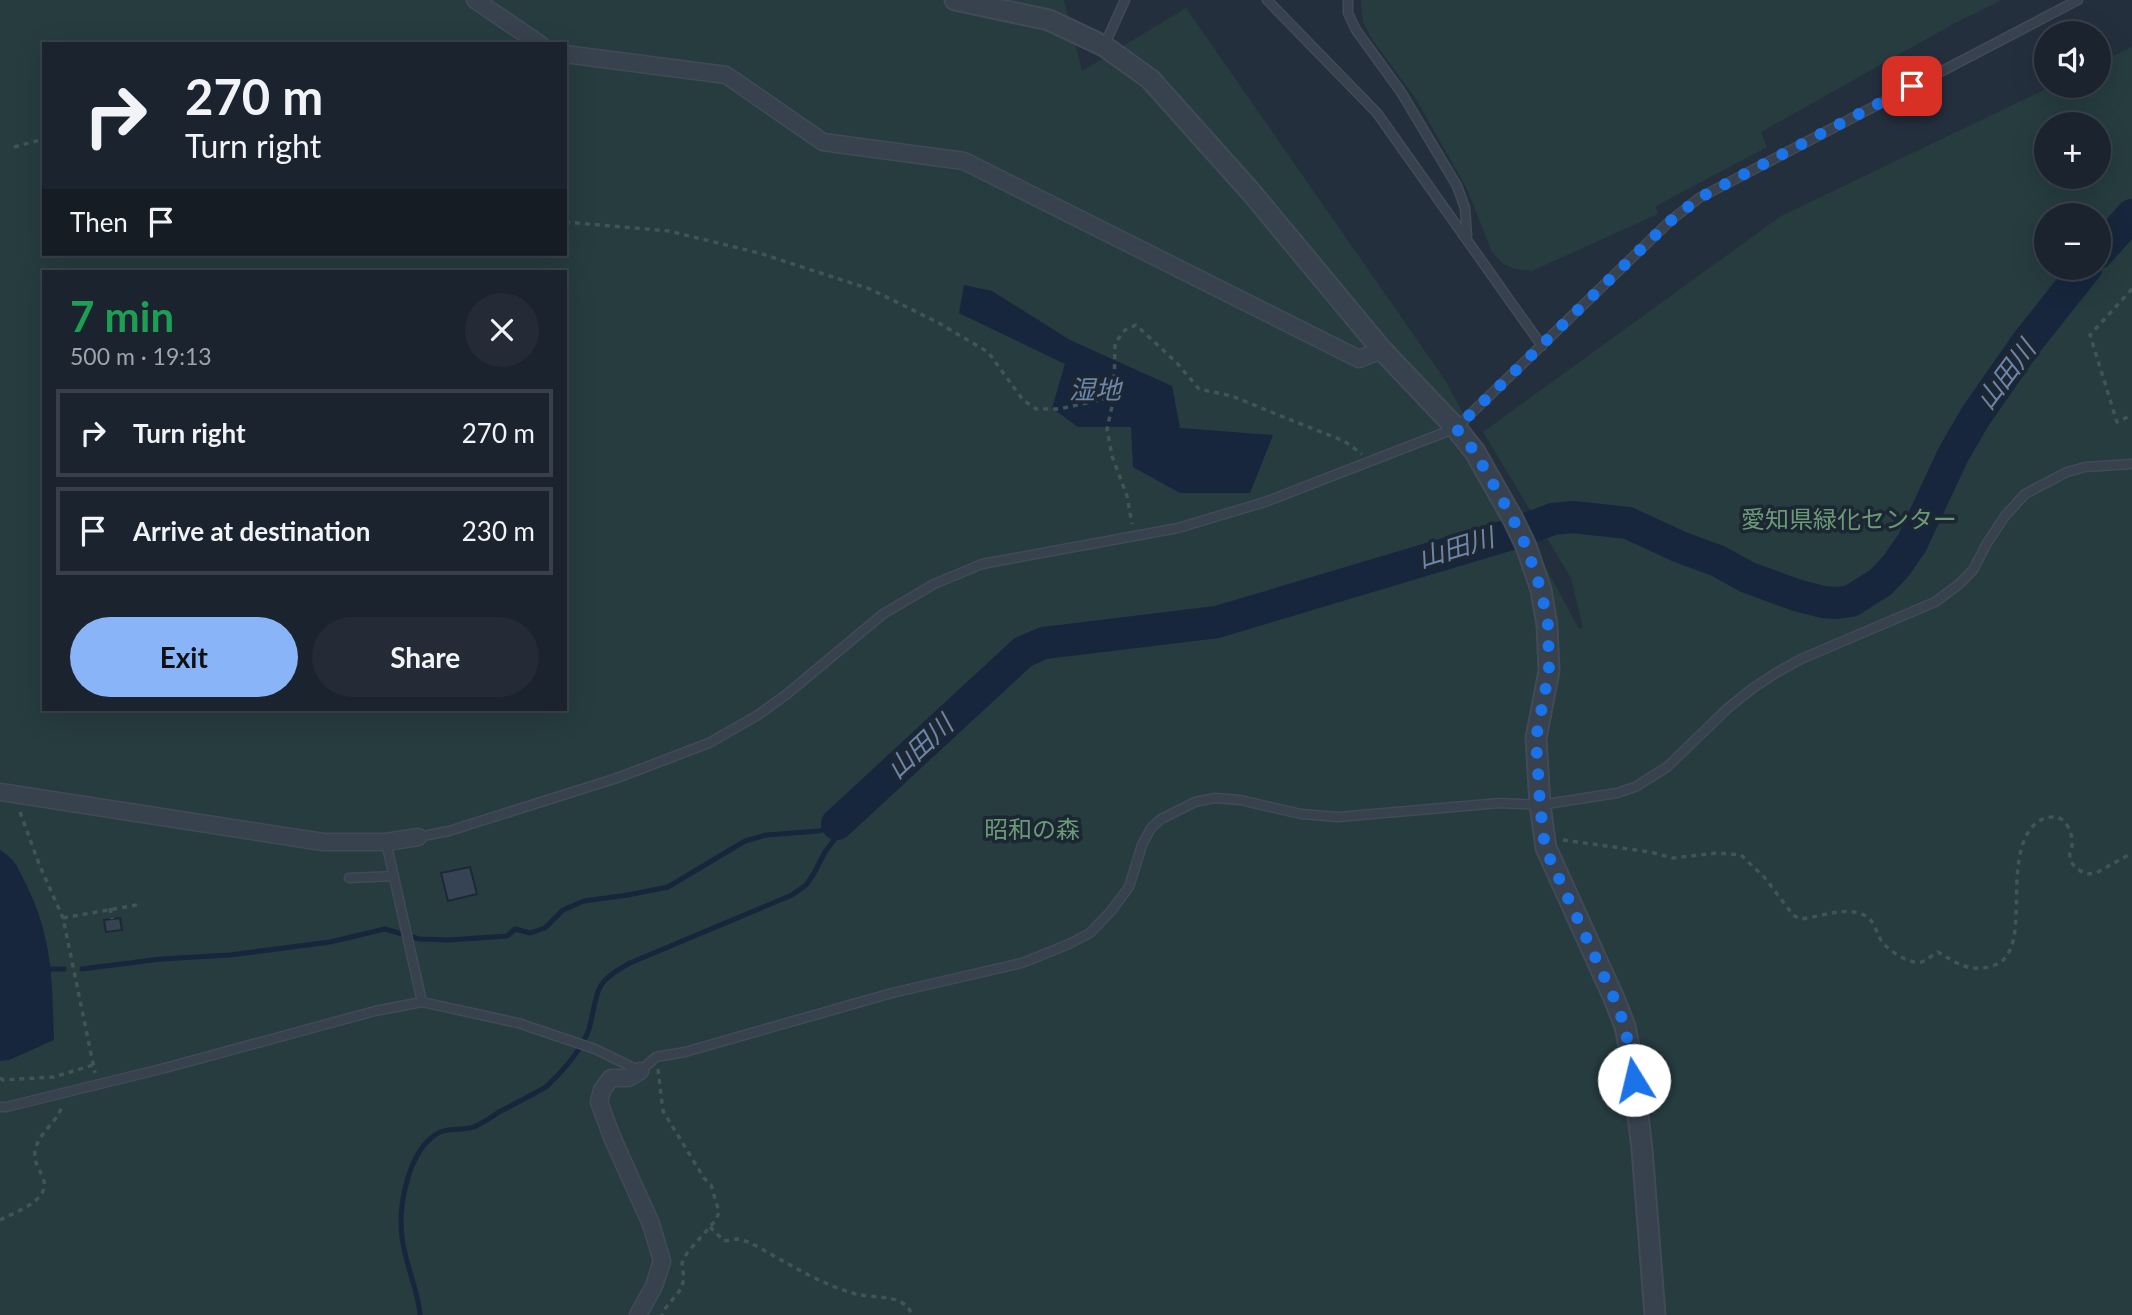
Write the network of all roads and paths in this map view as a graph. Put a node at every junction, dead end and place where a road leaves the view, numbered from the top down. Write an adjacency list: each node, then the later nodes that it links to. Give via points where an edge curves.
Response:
1 (475, 0): 7 (street)
2 (955, 0): 8 (street, via 1049,20)
3 (1125, 0): 8 (lane)
4 (1267, 0): 13 (lane, via 1377,113)
5 (1348, 0): 13 (lane, via 1356,30 1401,92 1457,186)
6 (2078, 0): 15 (lane, via 1699,198)
7 (537, 42)
8 (1104, 46): 16 (street, via 1150,79)
9 (567, 54): 16 (street, via 726,75 823,142 964,161 1359,359)
10 (42, 140): 11 (path)
11 (14, 147)
12 (567, 222): 17 (path, via 668,231 759,253 870,289 988,352 1023,400 1036,409)
13 (1468, 239): 15 (lane)
14 (2132, 289): 18 (path, via 2090,335 2118,422)
15 (1542, 345): 19 (lane)
16 (1382, 350): 19 (street)
17 (1114, 397): 20 (path, via 1115,343 1136,325 1199,389 1232,396 1344,441); 22 (path, via 1107,429)
18 (2132, 415)
19 (1456, 428): 20 (lane); 24 (street, via 1513,519 1541,590 1548,625 1549,671 1536,738)
20 (1372, 461): 22 (lane, via 1265,502)
21 (2132, 464): 24 (lane, via 2067,472 2025,494 1958,585 1935,602 1776,673 1728,708 1652,778 1617,793)
22 (1134, 536): 25 (lane, via 982,564 934,584 883,614 758,715 709,743 617,778)
23 (7, 793): 27 (street, via 323,842); 33 (path)
24 (1540, 805): 36 (lane, via 1500,803 1338,817 1240,800 1195,802 1151,828 1129,887 1090,933 1069,944 1022,963); 48 (street, via 1545,848 1625,1026 1642,1149)
25 (418, 837): 27 (street)
26 (1558, 840): 28 (path, via 1674,858 1741,855 1800,919 1830,912 1863,914 1887,947 1913,963 1924,962 1938,952 1978,970 1996,966 2012,950 2017,863 2020,847 2035,823 2061,819 2071,836 2072,864 2087,874)
27 (386, 842): 29 (lane)
28 (2132, 853)
29 (394, 876): 30 (lane); 35 (lane)
30 (349, 878)
31 (142, 904): 32 (path)
32 (110, 908): 33 (path); 34 (path)
33 (63, 918): 37 (path)
34 (111, 919)
35 (422, 1002): 38 (lane, via 518,1023 595,1049); 40 (lane)
36 (656, 1056): 38 (lane); 44 (path, via 663,1111 711,1185 719,1212)
37 (93, 1065): 39 (path, via 54,1077); 40 (path)
38 (640, 1071): 45 (street, via 628,1078 611,1078 599,1102 662,1261)
39 (0, 1078)
40 (97, 1085): 41 (lane)
41 (66, 1092): 42 (lane); 43 (path, via 62,1109 37,1143 35,1162 45,1180 41,1196)
42 (0, 1107)
43 (0, 1220)
44 (710, 1227): 46 (path, via 687,1253 681,1289); 47 (path, via 724,1241 749,1242 830,1284 905,1302)
45 (638, 1315)
46 (662, 1315)
47 (912, 1315)
48 (1655, 1315)

